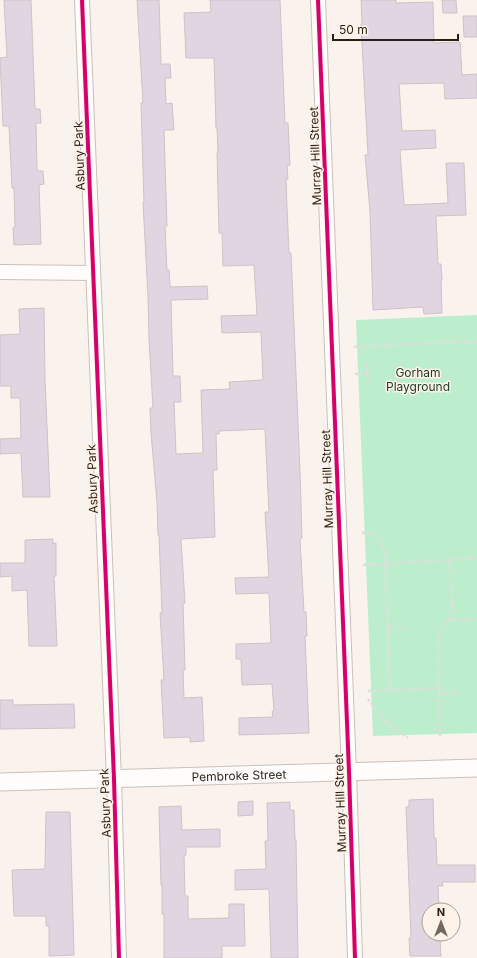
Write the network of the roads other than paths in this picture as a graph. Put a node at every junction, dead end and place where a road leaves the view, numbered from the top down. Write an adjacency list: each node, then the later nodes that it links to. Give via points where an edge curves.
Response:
1 (82, 0): 4 (street, Asbury Park)
2 (318, 0): 6 (street, Murray Hill Street)
3 (0, 272): 4 (street)
4 (94, 273): 7 (street, Asbury Park)
5 (477, 768): 6 (street, Pembroke Street)
6 (349, 772): 7 (street, Pembroke Street); 10 (street, Murray Hill Street)
7 (114, 779): 8 (street, Pembroke Street); 9 (street, Asbury Park)
8 (0, 782)
9 (119, 958)
10 (355, 958)

